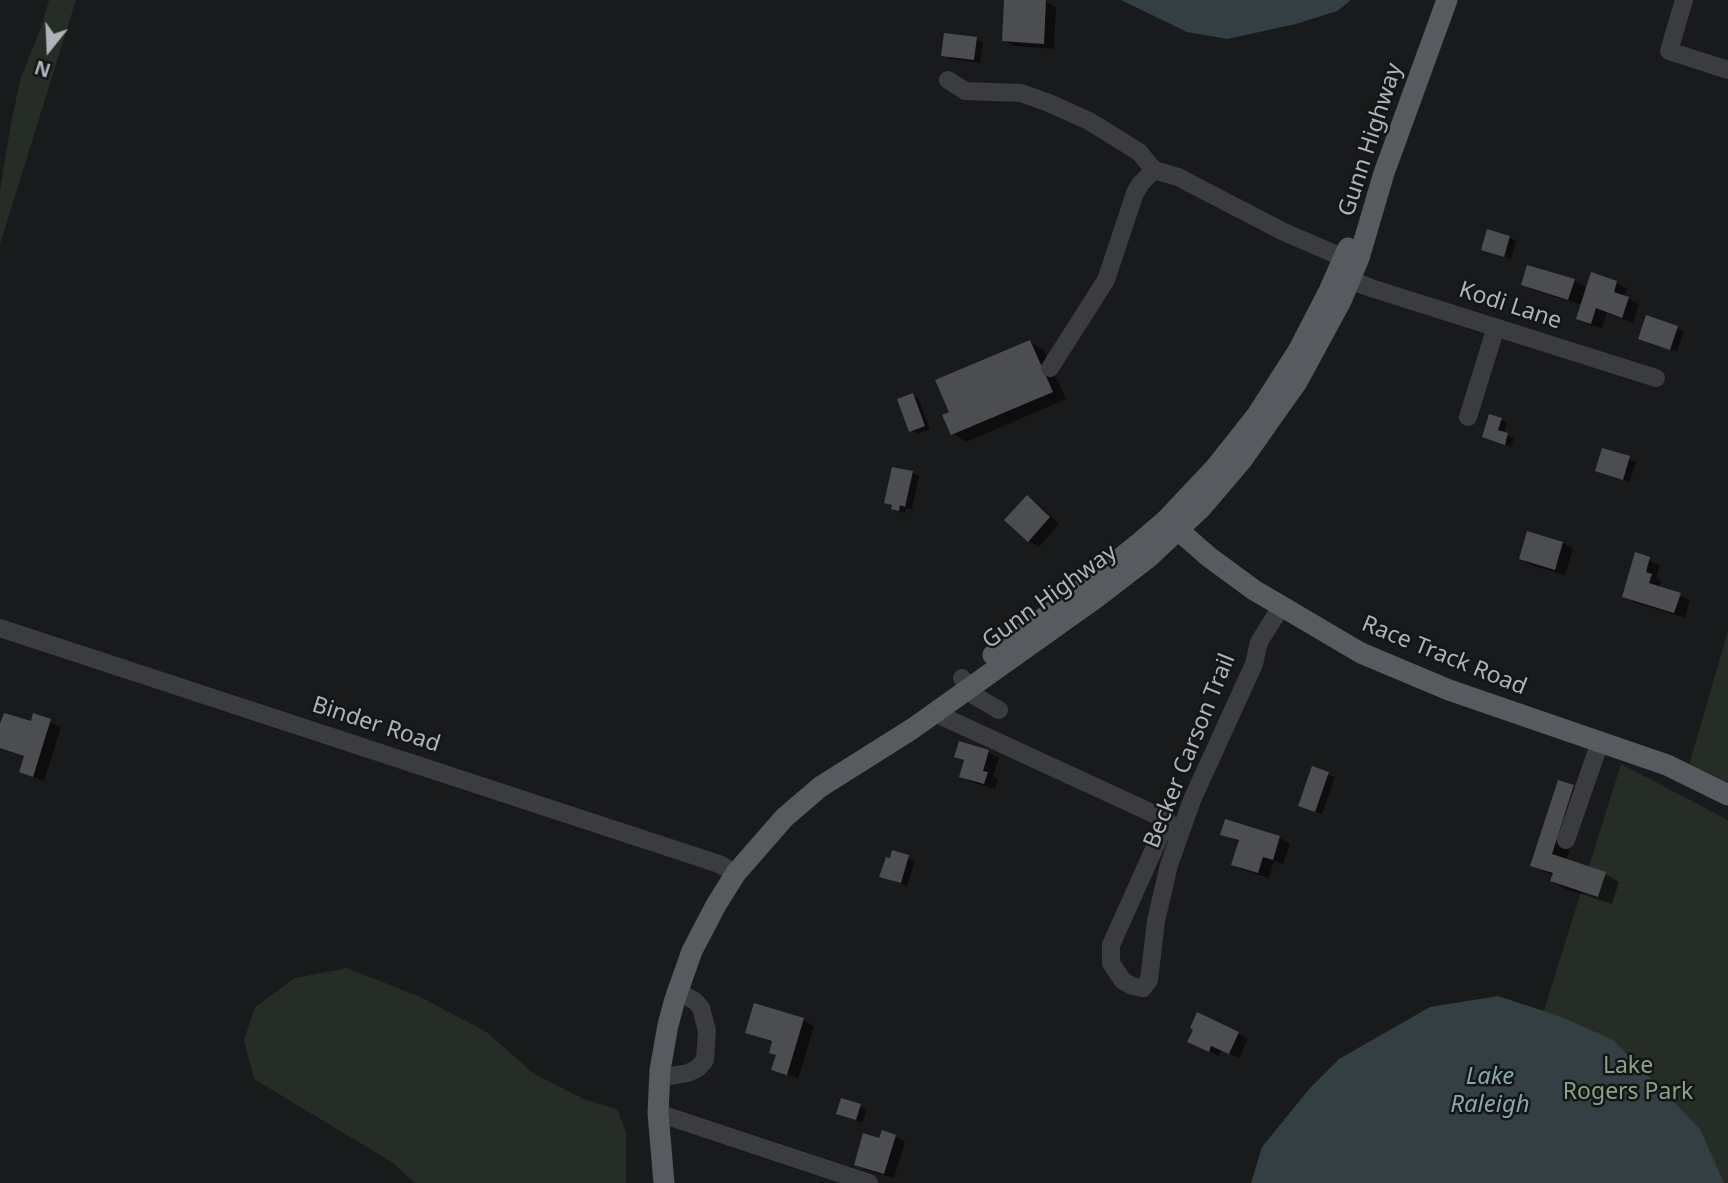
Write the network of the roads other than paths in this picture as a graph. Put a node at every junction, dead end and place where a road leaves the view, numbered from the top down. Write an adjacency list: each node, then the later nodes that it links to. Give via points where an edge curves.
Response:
1 (1447, 0): 6 (main road, Gunn Highway)
2 (1684, 0): 3 (street, via 1669,51)
3 (1728, 70)
4 (948, 80): 5 (street, via 965,91 1021,93 1049,103 1139,152)
5 (1154, 170): 7 (street, via 1178,177); 10 (street, via 1135,193 1106,280)
6 (1384, 173): 7 (main road); 8 (main road, Gunn Highway)
7 (1344, 258): 13 (main road, via 1314,323 1257,415)
8 (1350, 280): 9 (street, Kodi Lane); 13 (main road, Gunn Highway, via 1313,356 1280,408 1225,480)
9 (1496, 327): 11 (street, Kodi Lane); 12 (street)
10 (1050, 368)
11 (1656, 378)
12 (1468, 417)
13 (1172, 525): 14 (main road, Race Track Road, via 1230,574); 16 (main road, Gunn Highway, via 1096,598)
14 (1281, 607): 18 (street, Becker Carson Trail, via 1259,642 1254,664 1192,800 1169,865 1149,980 1143,988 1123,981 1111,962 1111,945 1167,820); 19 (main road, Race Track Road, via 1403,673)
15 (0, 628): 23 (street, Binder Road)
16 (966, 683): 17 (street, via 982,701); 18 (main road, Gunn Highway); 20 (main road, via 880,737)
17 (999, 710)
18 (935, 713): 20 (main road, Gunn Highway)
19 (1600, 742): 21 (main road, Race Track Road, via 1686,773); 22 (street)
20 (836, 775): 23 (main road, Gunn Highway, via 784,818)
21 (1728, 795)
22 (1566, 840)
23 (736, 873): 24 (main road, Gunn Highway, via 703,928)
24 (677, 991): 25 (main road, Gunn Highway); 25 (street, via 701,1008 707,1031 705,1060 688,1073)
25 (660, 1078): 26 (main road, Gunn Highway)
26 (658, 1113): 27 (main road, Gunn Highway); 28 (street)
27 (664, 1183)
28 (869, 1183)

